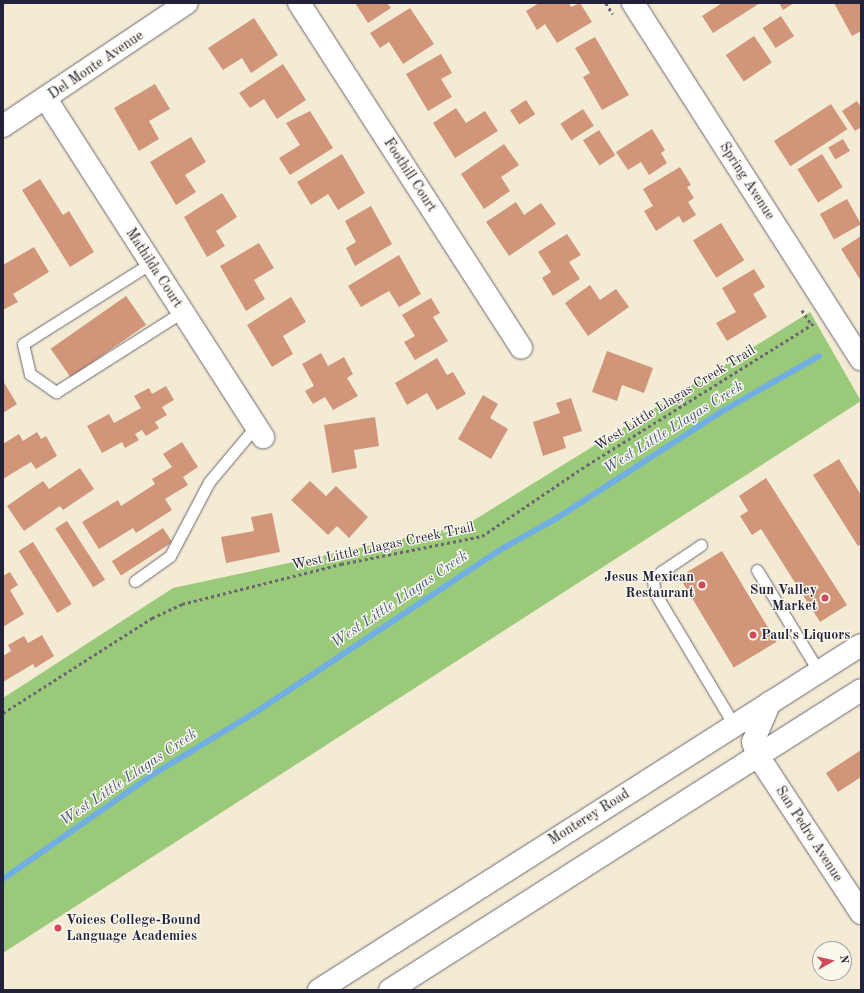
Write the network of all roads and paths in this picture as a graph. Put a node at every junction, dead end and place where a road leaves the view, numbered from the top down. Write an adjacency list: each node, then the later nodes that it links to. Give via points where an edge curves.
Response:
1 (187, 3): 4 (street, Del Monte Avenue)
2 (300, 3): 9 (street, Foothill Court)
3 (633, 3): 10 (street, Spring Avenue)
4 (46, 99): 5 (street, Del Monte Avenue); 6 (street, Mathilda Court)
5 (3, 126)
6 (151, 263): 7 (street, Mathilda Court); 7 (lane, via 22,344 30,374 56,392)
7 (182, 312): 11 (street, Mathilda Court)
8 (811, 324): 19 (path, West Little Llagas Creek Trail, via 587,464 482,536 341,564 182,604 152,618)
9 (521, 348)
10 (861, 359)
11 (260, 432): 14 (lane, via 209,482 170,556)
12 (701, 545): 20 (lane, via 661,572 653,581 655,593)
13 (757, 570): 16 (lane)
14 (135, 581)
15 (861, 645): 16 (street, Monterey Road)
16 (819, 672): 18 (street, Monterey Road)
17 (861, 690): 21 (street)
18 (770, 702): 20 (street, Monterey Road); 21 (street, via 753,742)
19 (3, 713)
20 (734, 725): 23 (street, Monterey Road)
21 (758, 756): 22 (street, San Pedro Avenue); 24 (street)
22 (861, 912)
23 (318, 990)
24 (390, 990)

